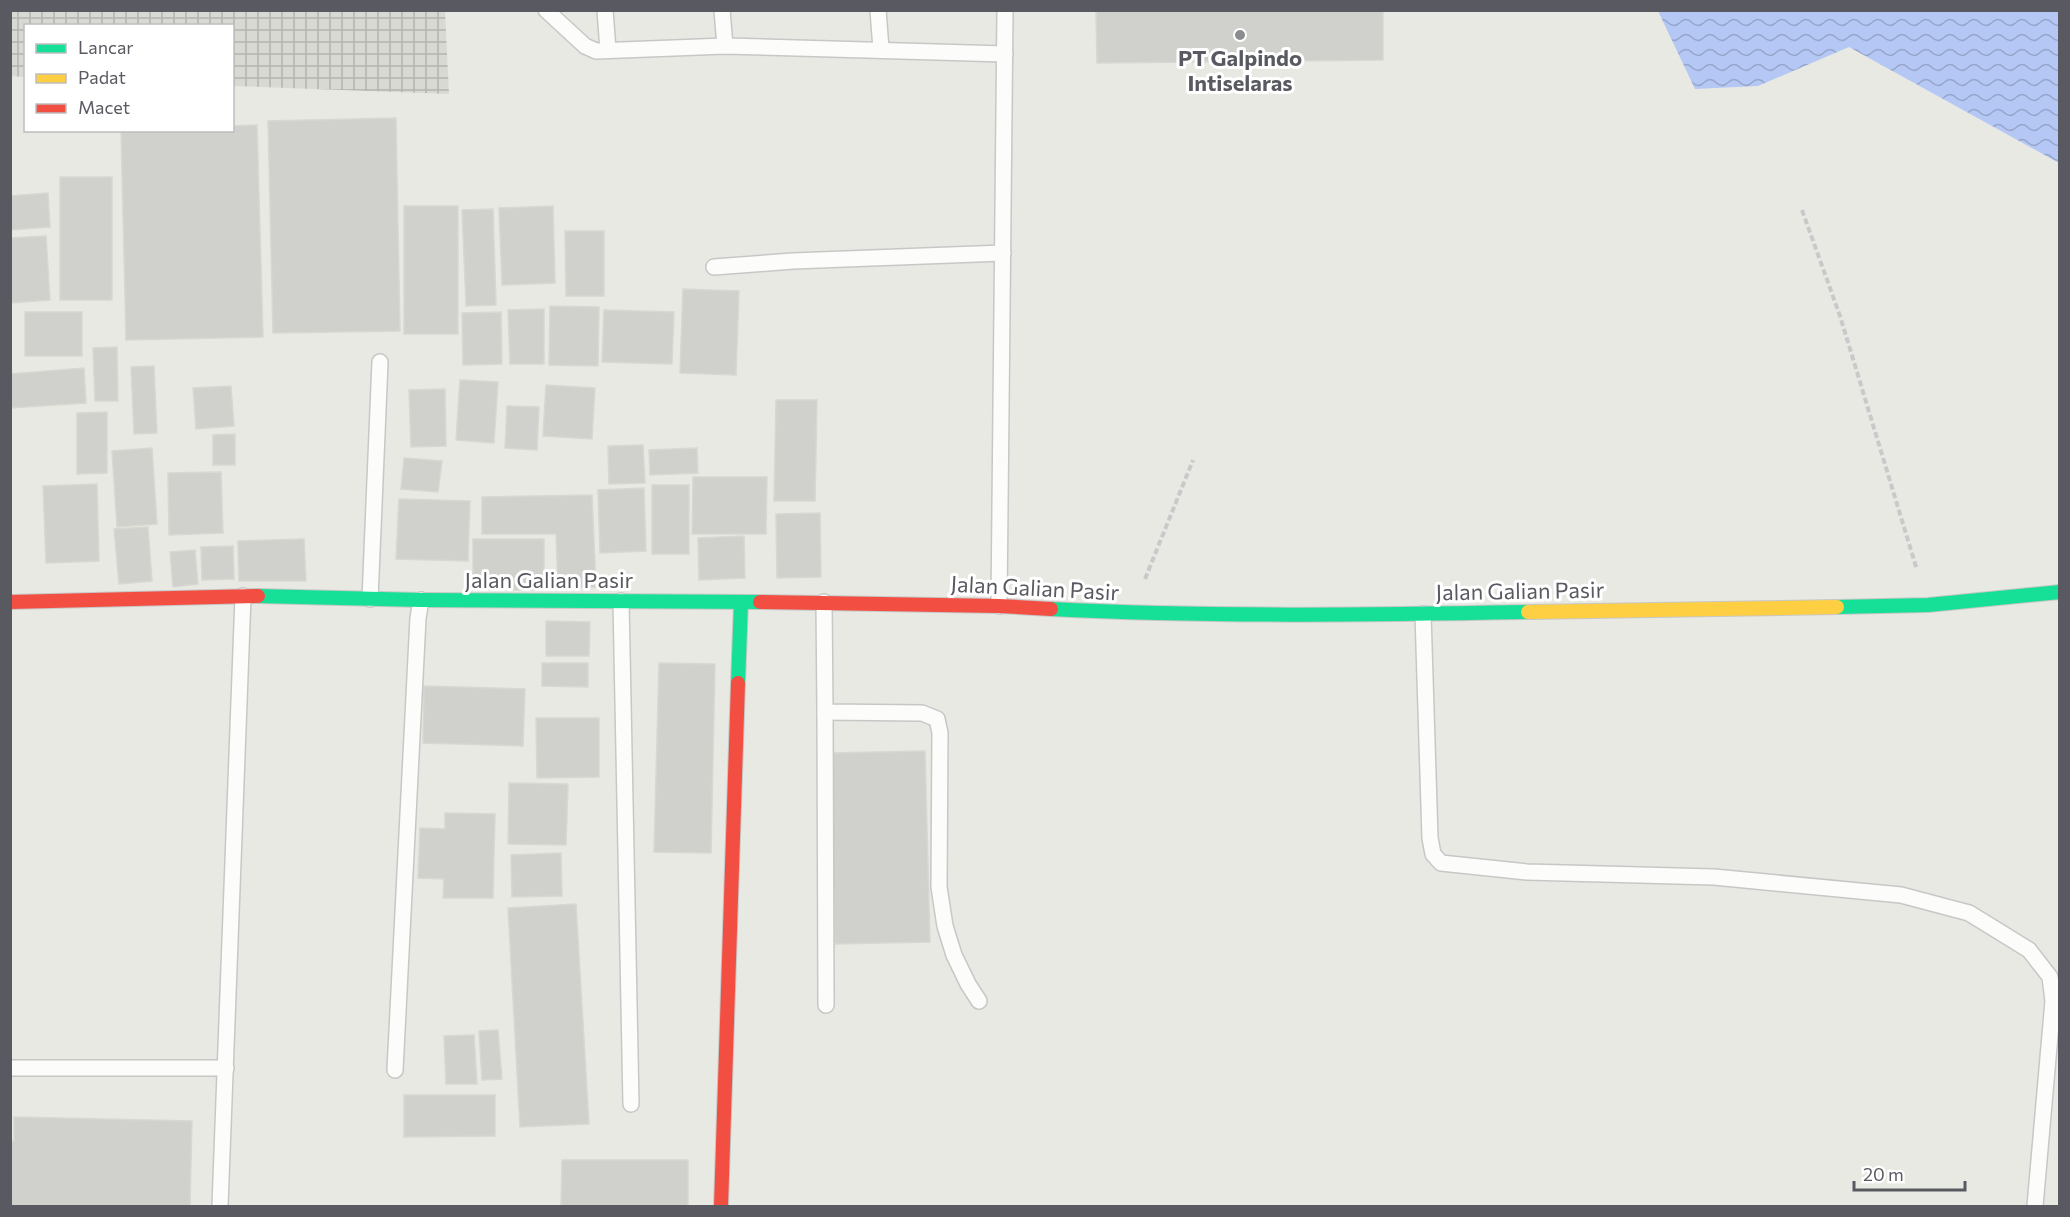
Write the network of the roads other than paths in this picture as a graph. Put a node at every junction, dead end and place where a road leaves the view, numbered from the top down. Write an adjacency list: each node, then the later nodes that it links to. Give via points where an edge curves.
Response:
1 (546, 10): 7 (lane, via 585,46 596,51)
2 (604, 10): 7 (lane)
3 (722, 10): 6 (lane)
4 (878, 10): 8 (lane)
5 (1005, 10): 9 (lane)
6 (725, 46): 7 (lane); 8 (lane)
7 (608, 50)
8 (881, 50): 9 (lane)
9 (1005, 54): 10 (lane)
10 (1003, 253): 11 (lane); 21 (lane)
11 (714, 267)
12 (381, 362): 15 (lane)
13 (2059, 593): 22 (street, Jalan Galian Pasir, via 1928,605)
14 (243, 596): 15 (street, Jalan Galian Pasir); 18 (street, Jalan Galian Pasir); 27 (lane)
15 (370, 600): 16 (street, Jalan Galian Pasir)
16 (421, 600): 17 (street, Jalan Galian Pasir); 28 (lane)
17 (621, 601): 19 (street, Jalan Galian Pasir); 29 (lane)
18 (10, 602)
19 (741, 602): 20 (street, Jalan Galian Pasir); 31 (street)
20 (824, 602): 21 (street, Jalan Galian Pasir); 23 (lane)
21 (999, 606): 22 (street, Jalan Galian Pasir, via 1131,613)
22 (1423, 614): 32 (lane, via 1430,838 1433,854 1441,863 1527,872 1714,877 1901,895 1969,912 2030,950 2050,977 2053,1001)
23 (825, 712): 24 (lane, via 922,713 937,719 939,887 945,926 958,964); 25 (lane)
24 (979, 1001)
25 (826, 1005)
26 (11, 1068): 27 (lane)
27 (226, 1068): 30 (lane)
28 (395, 1070)
29 (631, 1104)
30 (220, 1206)
31 (721, 1206)
32 (2035, 1206)

